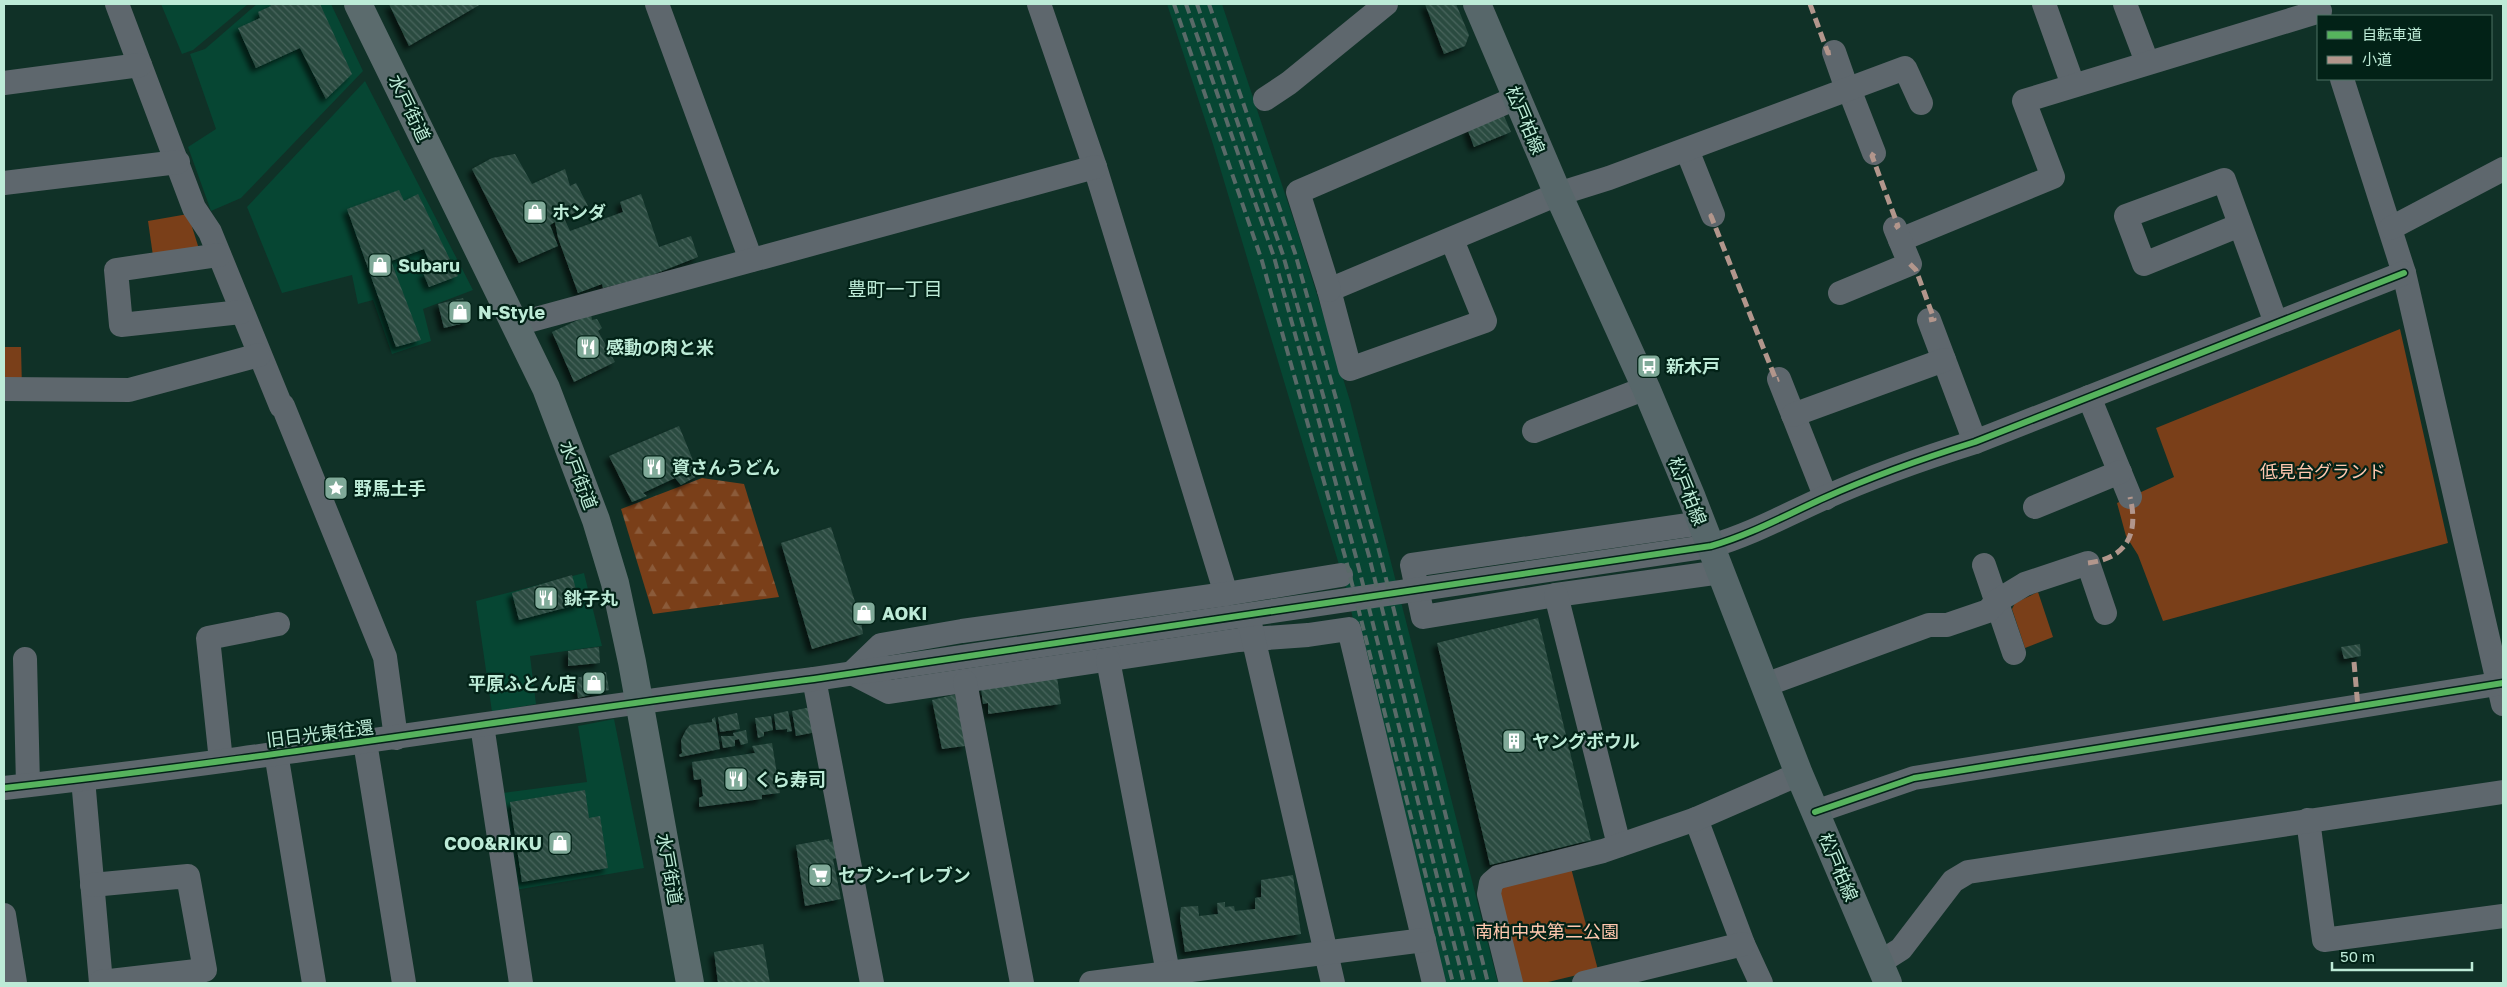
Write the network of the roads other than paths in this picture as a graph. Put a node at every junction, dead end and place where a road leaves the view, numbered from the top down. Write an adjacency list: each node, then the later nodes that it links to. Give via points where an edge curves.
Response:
1 (116, 4): 12 (street)
2 (358, 4): 39 (highway, 水戸街道)
3 (657, 4): 32 (street)
4 (1039, 4): 23 (street)
5 (1386, 4): 18 (street)
6 (1477, 4): 17 (main road, 松戸柏線)
7 (2044, 4): 15 (street)
8 (2125, 4): 11 (street)
9 (2319, 10): 11 (street)
10 (1834, 52): 16 (street)
11 (2152, 60): 15 (street)
12 (140, 64): 14 (street); 22 (street)
13 (2342, 80): 29 (street)
14 (4, 83)
15 (2073, 85): 35 (street, via 2024,101 2053,177 1898,234 1910,264)
16 (1848, 89): 19 (street, via 1905,68); 20 (street); 21 (street)
17 (1516, 98): 26 (main road, 松戸柏線); 34 (street, via 1298,192)
18 (1265, 99)
19 (1921, 103)
20 (1687, 150): 26 (street); 27 (street)
21 (1874, 153)
22 (178, 162): 25 (street); 31 (street, via 194,208 210,232)
23 (1095, 167): 32 (street); 58 (street)
24 (2503, 169): 29 (street)
25 (4, 183)
26 (1558, 194): 30 (street); 43 (main road, 松戸柏線)
27 (1713, 215)
28 (2240, 225): 28 (street, via 2224,180 2126,216 2144,264); 38 (street)
29 (2391, 228): 33 (street)
30 (1452, 240): 34 (street); 34 (street, via 1485,321 1350,370)
31 (219, 255): 36 (street); 36 (street, via 116,270 121,325)
32 (751, 260): 39 (street)
33 (2404, 272): 38 (street); 71 (street)
34 (1329, 290)
35 (1840, 293)
36 (240, 312): 40 (street)
37 (1930, 320): 41 (street)
38 (2276, 323): 45 (street)
39 (517, 324): 72 (highway, 水戸街道, via 546,388 596,520 615,583)
40 (259, 355): 44 (street, via 129,390); 74 (street, via 385,657)
41 (1944, 360): 46 (street); 48 (street)
42 (1779, 379): 46 (street)
43 (1646, 388): 47 (street); 53 (main road, 松戸柏線)
44 (4, 390)
45 (2090, 397): 48 (street); 49 (street)
46 (1793, 415): 51 (street)
47 (1534, 431)
48 (1975, 442): 51 (street, via 1928,456)
49 (2120, 472): 50 (street); 52 (street)
50 (2130, 497)
51 (1826, 498): 53 (street, via 1740,538)
52 (2035, 507)
53 (1706, 535): 54 (street); 56 (main road, 松戸柏線); 67 (street, 旧日光東往還, via 1562,570)
54 (1533, 548): 59 (street); 59 (street, via 1412,565 1423,618)
55 (1984, 565): 60 (street)
56 (1721, 572): 59 (street); 70 (main road, 松戸柏線)
57 (1341, 575): 58 (street)
58 (1235, 593): 63 (street); 67 (street, via 881,645)
59 (1550, 596): 86 (street)
60 (1997, 601): 61 (street, via 2025,584 2088,563); 64 (street); 70 (street, via 1988,611 1947,625 1929,625)
61 (2105, 613)
62 (278, 624): 77 (street, via 208,638)
63 (1254, 639): 66 (street); 90 (street, via 1349,629); 92 (street)
64 (2014, 653)
65 (25, 658): 80 (street)
66 (1108, 660): 69 (street); 94 (street)
67 (852, 673): 68 (street, 旧日光東往還); 69 (street, via 889,692)
68 (814, 679): 72 (street, 旧日光東往還); 101 (street)
69 (965, 682): 102 (street)
70 (1765, 685): 78 (main road, 松戸柏線)
71 (2502, 690): 83 (street, via 1914,778)
72 (640, 702): 73 (street, 旧日光東往還); 100 (highway, 水戸街道)
73 (482, 725): 74 (street, 旧日光東往還); 99 (street)
74 (396, 738): 75 (street, 旧日光東往還)
75 (365, 742): 76 (street, 旧日光東往還); 98 (street)
76 (276, 753): 77 (street, 旧日光東往還); 97 (street)
77 (221, 761): 79 (street, 旧日光東往還)
78 (1799, 774): 83 (main road, 松戸柏線); 84 (street)
79 (83, 779): 80 (street, 旧日光東往還); 87 (street)
80 (28, 785): 81 (street, 旧日光東往還)
81 (4, 788)
82 (2503, 792): 85 (street)
83 (1815, 812): 93 (main road, 松戸柏線)
84 (1696, 820): 86 (street); 91 (street)
85 (2308, 820): 89 (street, via 2324,940); 93 (street, via 1968,872 1953,881)
86 (1619, 845): 106 (street, via 1498,877 1491,883 1489,894)
87 (92, 885): 96 (street); 96 (street, via 188,876 205,970)
88 (4, 915): 95 (street)
89 (2503, 916)
90 (1424, 940): 92 (street); 105 (street)
91 (1743, 944): 107 (street); 108 (street)
92 (1325, 951): 94 (street); 104 (street)
93 (1884, 973)
94 (1169, 978): 103 (street)
95 (15, 983)
96 (101, 983)
97 (314, 983)
98 (404, 983)
99 (521, 983)
100 (690, 983)
101 (872, 983)
102 (1022, 983)
103 (1091, 983)
104 (1332, 983)
105 (1434, 983)
106 (1511, 983)
107 (1584, 983)
108 (1760, 983)

